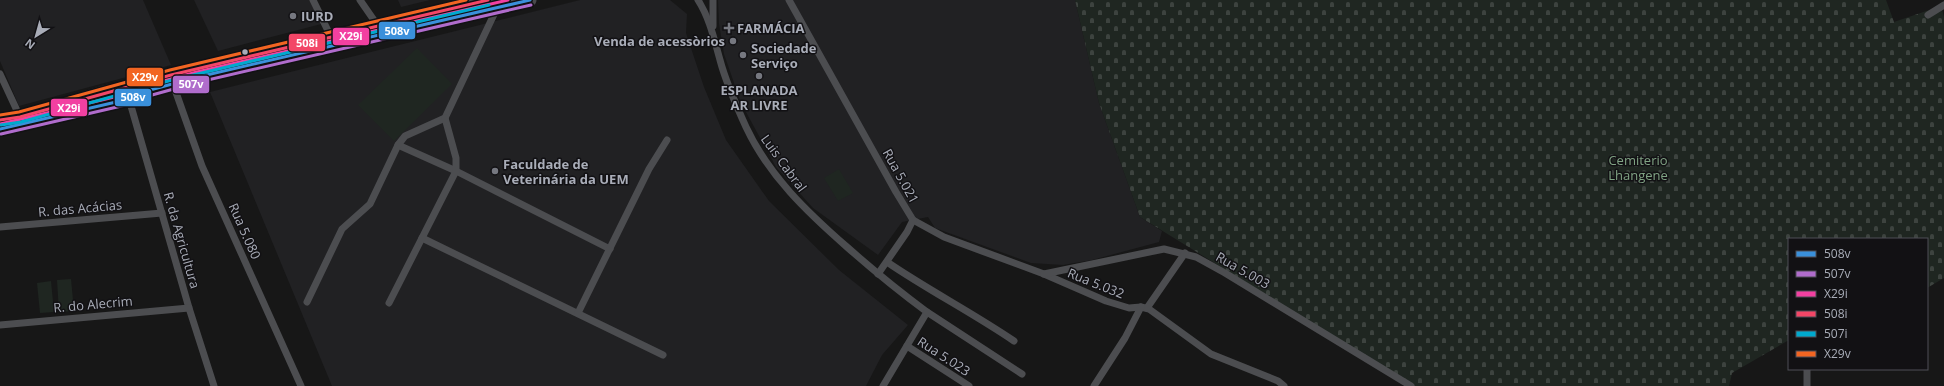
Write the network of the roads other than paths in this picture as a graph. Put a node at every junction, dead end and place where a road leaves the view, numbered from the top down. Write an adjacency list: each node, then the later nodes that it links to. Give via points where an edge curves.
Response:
1 (313, 0): 12 (street)
2 (360, 0): 10 (street)
3 (530, 0): 7 (highway)
4 (698, 0): 11 (street, Luis Cabral)
5 (713, 0): 11 (street, Luis Cabral)
6 (789, 0): 26 (street, Rua 5.021)
7 (492, 4): 10 (highway); 13 (highway); 19 (street)
8 (1944, 5): 9 (street)
9 (1928, 16)
10 (378, 26): 12 (highway)
11 (714, 36): 32 (street, Luis Cabral, via 739,113 756,147 773,172 816,220)
12 (331, 37): 13 (highway, via 247,57)
13 (197, 73): 15 (highway)
14 (0, 74): 16 (street)
15 (172, 79): 17 (highway); 18 (highway); 47 (street, Rua 5.080, via 202,166)
16 (3, 88): 18 (street)
17 (129, 99): 21 (highway); 25 (street, R. da Agricultura)
18 (20, 116): 20 (highway)
19 (444, 118): 23 (street, via 405,136); 24 (street, via 456,158)
20 (0, 120)
21 (0, 129)
22 (667, 140): 29 (street, via 649,169)
23 (398, 145): 24 (street); 34 (street, via 370,204 342,229)
24 (456, 171): 28 (street); 29 (street)
25 (162, 213): 27 (street, R. das Acácias); 37 (street, R. da Agricultura)
26 (913, 220): 31 (street, Rua 5.021); 33 (street, Rua 5.032, via 944,237)
27 (0, 227)
28 (422, 238): 35 (street); 39 (street)
29 (610, 248): 39 (street)
30 (1185, 253): 33 (street, Rua 5.003, via 1158,249); 36 (street); 52 (street, Rua 5.003, via 1225,273)
31 (887, 262): 32 (street, Rua 5.021); 41 (street)
32 (878, 274): 38 (street)
33 (1044, 274): 36 (street, Rua 5.032, via 1106,301 1128,308)
34 (307, 302)
35 (389, 302)
36 (1144, 307): 50 (street); 51 (street, via 1211,354 1278,381)
37 (189, 308): 40 (street, R. do Alecrim); 46 (street, R. da Agricultura)
38 (927, 312): 42 (street); 45 (street)
39 (578, 313): 43 (street)
40 (0, 325)
41 (1014, 341)
42 (906, 346): 48 (street); 49 (street, Rua 5.023)
43 (663, 355)
44 (1807, 370): 53 (street)
45 (1022, 374)
46 (214, 386)
47 (301, 386)
48 (883, 386)
49 (969, 386)
50 (1094, 386)
51 (1284, 386)
52 (1411, 386)
53 (1807, 386)

